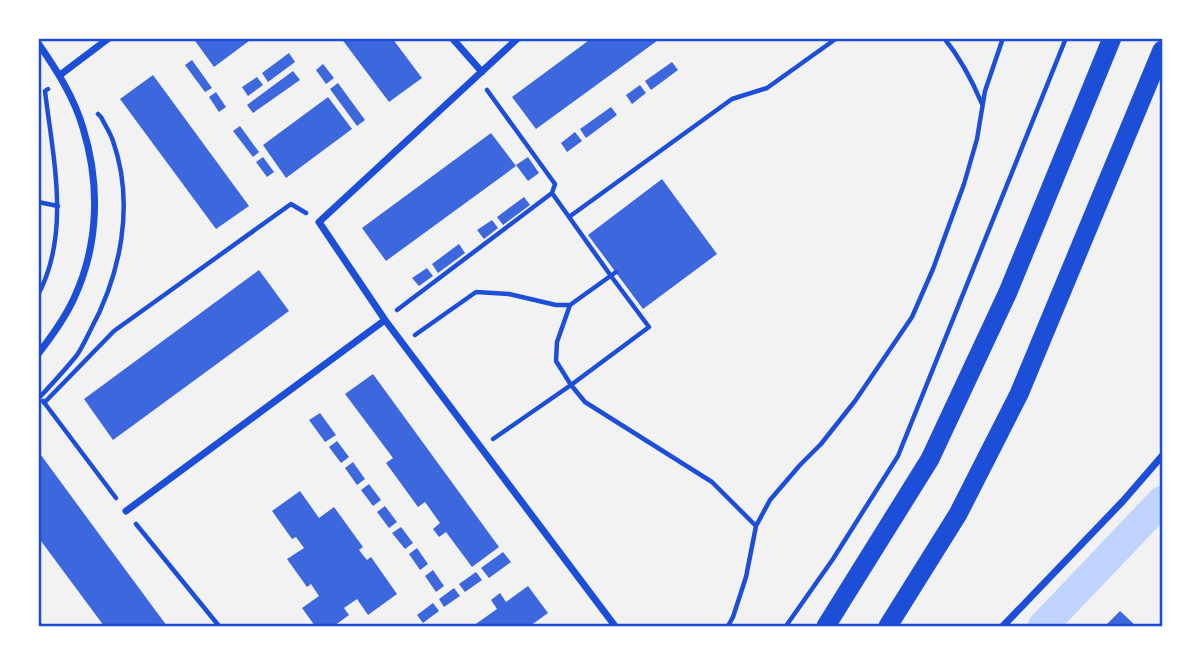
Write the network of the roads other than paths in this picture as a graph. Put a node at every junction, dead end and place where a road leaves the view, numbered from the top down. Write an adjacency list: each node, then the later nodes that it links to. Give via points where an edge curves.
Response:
1 (109, 38): 8 (street)
2 (452, 38): 7 (street)
3 (518, 38): 7 (street)
4 (1112, 38): 14 (highway, via 1008,292 930,459)
5 (38, 43): 8 (street)
6 (1163, 50): 15 (highway, via 1019,394 958,514)
7 (480, 74): 9 (street, via 319,222)
8 (60, 75): 10 (street, via 83,126 93,169 95,210 87,267 64,317)
9 (385, 320): 12 (street); 13 (street)
10 (38, 354)
11 (1163, 456): 16 (street)
12 (126, 511)
13 (615, 626)
14 (826, 626)
15 (888, 626)
16 (1003, 626)

